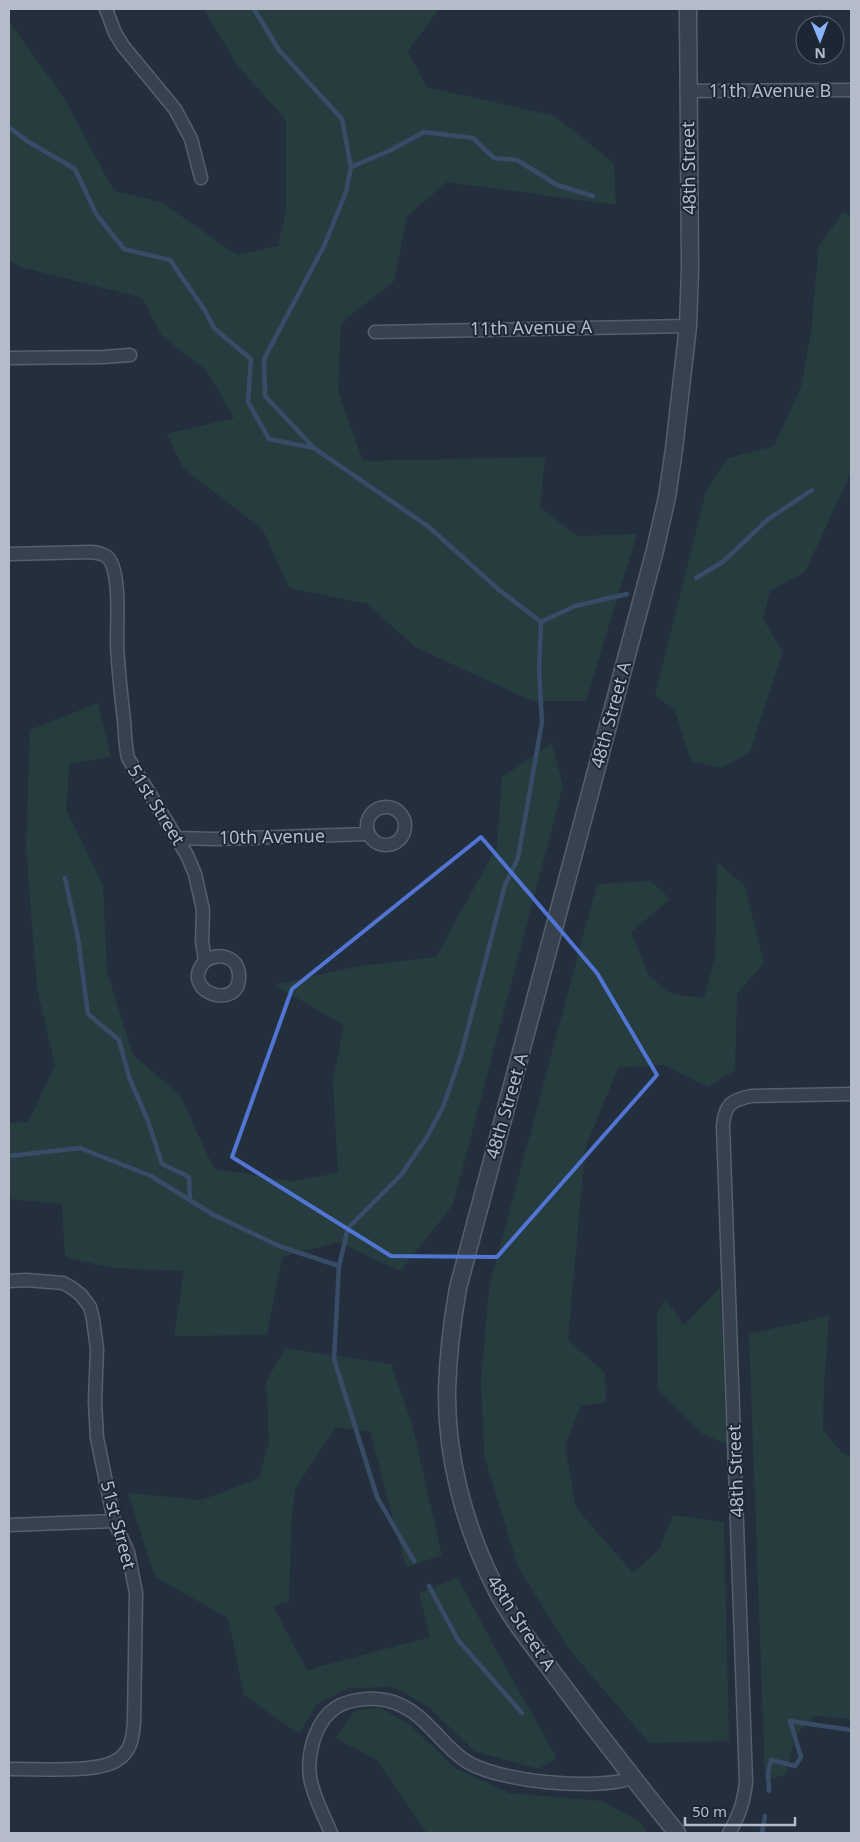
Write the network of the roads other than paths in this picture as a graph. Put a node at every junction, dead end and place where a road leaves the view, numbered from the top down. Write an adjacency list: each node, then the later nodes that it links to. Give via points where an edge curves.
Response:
1 (106, 9): 5 (street, via 123,46 175,108 191,139)
2 (688, 9): 4 (street, 48th Street)
3 (851, 90): 4 (street, 11th Avenue B)
4 (688, 91): 6 (street, 48th Street)
5 (201, 178)
6 (688, 326): 7 (street, 11th Avenue A); 19 (street, 48th Street A, via 667,497 458,1288 447,1391 453,1460 461,1499 494,1586 518,1625)
7 (375, 332)
8 (130, 355): 9 (street)
9 (9, 358)
10 (9, 554): 12 (street, 51st Street, via 92,552 103,554 112,563 124,742 128,758)
11 (368, 834): 12 (street, 10th Avenue)
12 (177, 838): 13 (street, 51st Street, via 188,855 199,888)
13 (205, 960)
14 (851, 1094): 22 (street, 48th Street, via 751,1096 738,1098 724,1112 746,1782 743,1805)
15 (9, 1281): 16 (street, 51st Street, via 63,1283 90,1307 96,1332 97,1438)
16 (114, 1521): 17 (street); 18 (street, 51st Street, via 128,1552 136,1593 134,1722 130,1747 118,1760 108,1764 83,1768)
17 (9, 1525)
18 (9, 1768)
19 (632, 1778): 20 (street, via 622,1782 577,1784 516,1779 465,1761 406,1707 392,1701 361,1699 329,1712 313,1741 310,1777); 21 (street, 48th Street A)
20 (331, 1833)
21 (677, 1833)
22 (729, 1833)

